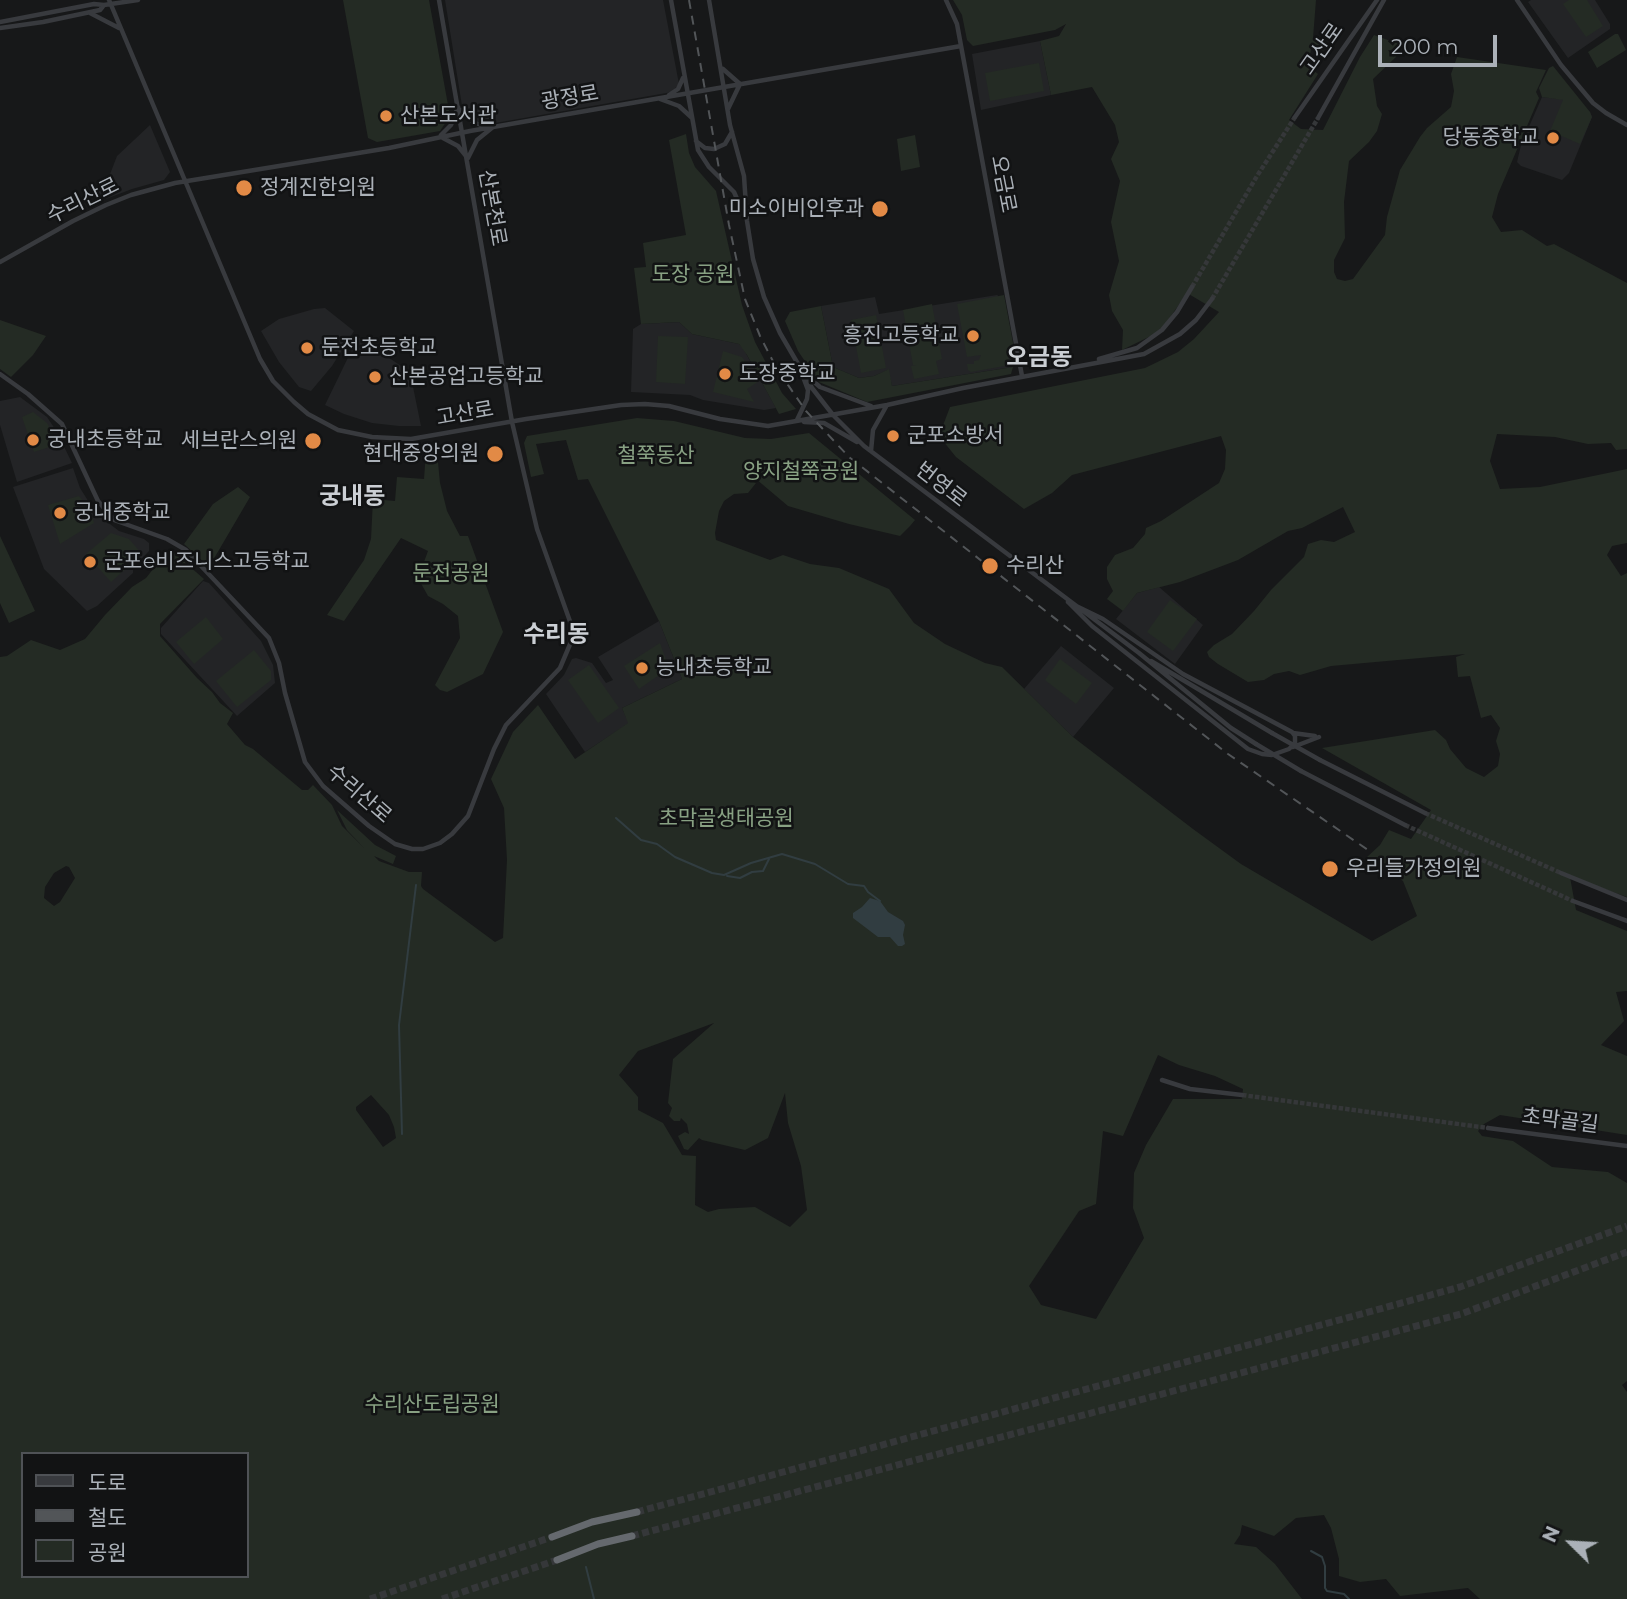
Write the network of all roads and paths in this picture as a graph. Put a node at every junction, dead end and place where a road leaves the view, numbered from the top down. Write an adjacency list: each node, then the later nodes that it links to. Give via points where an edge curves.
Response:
1 (99, 0): 11 (street)
2 (138, 0): 10 (street)
3 (439, 0): 23 (street, 산본천로)
4 (671, 0): 18 (street, 번영로)
5 (709, 0): 17 (street, 번영로)
6 (946, 0): 16 (street, 오금로)
7 (1377, 0): 25 (street, 고산로)
8 (1384, 0): 27 (street, 고산로)
9 (1517, 0): 28 (street, via 1593,103)
10 (108, 3): 11 (street); 12 (street); 15 (street, 고산로)
11 (94, 4): 13 (street)
12 (89, 12): 14 (street); 15 (street)
13 (0, 22)
14 (0, 28)
15 (121, 29): 35 (street, 고산로)
16 (961, 46): 19 (street, 광정로); 43 (street, 오금로)
17 (721, 67): 19 (street); 20 (street, 번영로)
18 (684, 70): 21 (street, 번영로); 22 (street, via 678,89)
19 (740, 84): 20 (street, 광정로); 24 (street)
20 (724, 87): 21 (street, 광정로); 24 (street, 번영로)
21 (687, 93): 22 (street, 광정로); 26 (street, 번영로)
22 (659, 99): 26 (street, via 680,106); 29 (street, 광정로)
23 (458, 107): 29 (street, via 473,122); 30 (street, 산본천로); 32 (street, via 451,125)
24 (728, 110): 31 (street, 번영로)
25 (1295, 117)
26 (691, 118): 33 (street, 번영로)
27 (1318, 118)
28 (1627, 125)
29 (494, 127): 30 (street, 광정로); 34 (street, via 477,140)
30 (462, 132): 32 (street, 광정로); 34 (street, 산본천로)
31 (732, 132): 33 (street, via 725,144 715,149); 36 (street, 번영로, via 744,176)
32 (439, 137): 34 (street, via 458,146); 35 (street, 광정로)
33 (695, 140): 36 (street, 번영로, via 709,167 734,192)
34 (467, 158): 48 (street, 산본천로)
35 (184, 181): 37 (street, 수리산로, via 106,205); 48 (street, 고산로, via 260,359 279,387 308,414 338,430 391,439)
36 (747, 221): 41 (street, 번영로, via 764,297)
37 (0, 262)
38 (1192, 287): 40 (street, 고산로, via 1162,330 1137,348)
39 (1212, 299): 40 (street, 고산로, via 1195,320 1164,344 1144,354)
40 (1085, 363): 43 (street, 고산로)
41 (801, 370): 45 (street, via 820,387); 46 (street, 번영로); 47 (street, via 808,390)
42 (0, 374): 48 (street, 수리산로, via 61,424 98,501 114,520 167,539 186,551 269,638 311,773 382,837 412,849 440,843 464,821 502,732 555,675 571,642 572,627 537,529)
43 (1022, 376): 44 (street, 고산로)
44 (887, 405): 45 (street, 고산로); 50 (street, via 873,429)
45 (873, 407): 46 (street, 고산로)
46 (833, 415): 47 (street, 고산로); 49 (street, 번영로)
47 (796, 421): 48 (street, 고산로, via 760,426 645,404); 49 (street, via 824,424)
48 (512, 422)
49 (864, 446): 50 (street, 번영로)
50 (871, 452): 51 (street, 번영로)
51 (1069, 602): 52 (street, 번영로); 53 (street, via 1103,619 1183,674); 54 (street, via 1092,626 1248,749 1272,755)
52 (1139, 653): 55 (street, 번영로, bridge, via 1320,760); 56 (street, 번영로, bridge, via 1231,728)
53 (1292, 732): 54 (street, via 1296,740); 54 (street, via 1320,737)
54 (1289, 749)
55 (1425, 813)
56 (1405, 825)
57 (1561, 873): 58 (street)
58 (1627, 900)
59 (1573, 901): 60 (street)
60 (1627, 921)
61 (1162, 1080): 62 (street, via 1190,1089)
62 (1242, 1095)
63 (1488, 1128): 64 (street, 초막골길)
64 (1627, 1146)
65 (637, 1512): 67 (highway, via 592,1521)
66 (632, 1536): 68 (highway)
67 (552, 1537)
68 (557, 1560)

